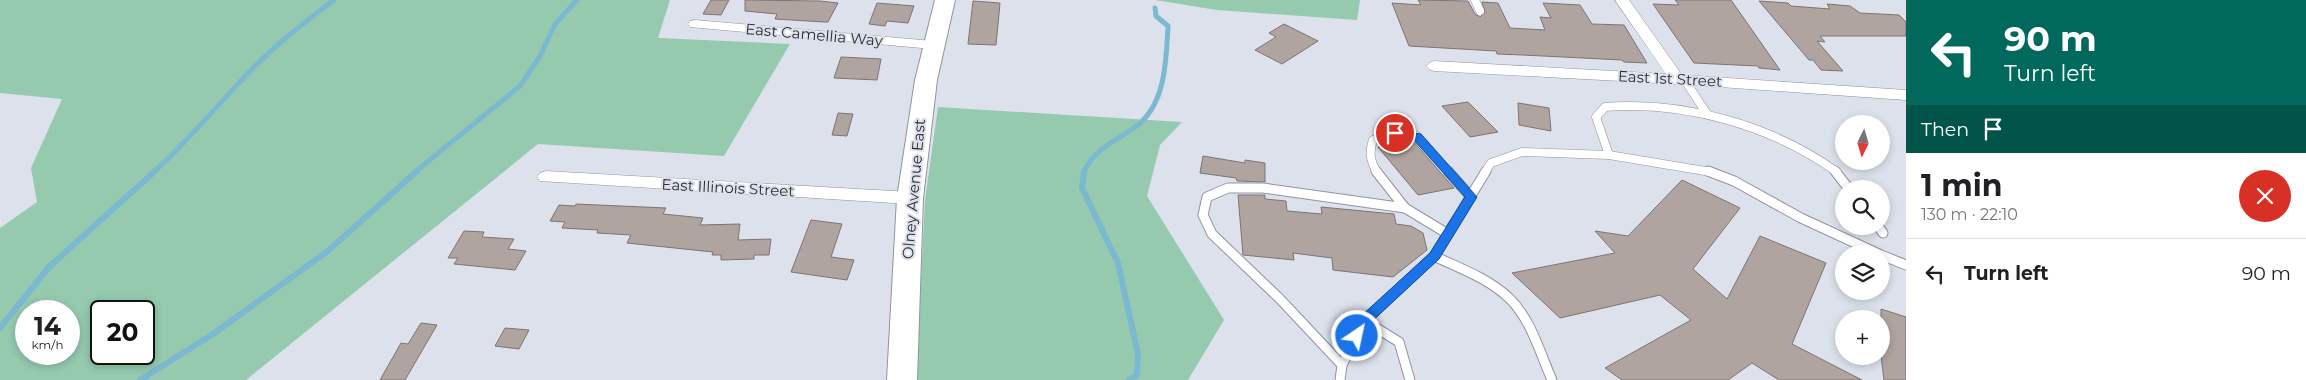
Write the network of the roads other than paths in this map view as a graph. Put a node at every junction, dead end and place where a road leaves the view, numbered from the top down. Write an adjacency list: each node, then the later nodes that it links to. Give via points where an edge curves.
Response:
1 (945, 0): 6 (main road, Olney Avenue East)
2 (1474, 0): 4 (lane)
3 (1622, 0): 8 (street)
4 (1480, 11)
5 (695, 24): 6 (street, East Camellia Way)
6 (934, 45): 15 (main road, Olney Avenue East)
7 (1434, 66): 8 (street, East 1st Street)
8 (1680, 79): 9 (street, East 1st Street); 10 (lane)
9 (1906, 95)
10 (1707, 114): 11 (lane, via 1633,104 1605,107 1596,117); 13 (lane, via 1799,150 1837,172)
11 (1609, 155): 14 (lane, via 1522,152 1492,163); 18 (lane, via 1686,166 1717,174)
12 (546, 178): 15 (street, East Illinois Street)
13 (1843, 180)
14 (1471, 197): 16 (lane, via 1417,136 1395,133 1373,140 1368,149 1370,164); 17 (lane)
15 (910, 198): 24 (main road, Olney Avenue East)
16 (1405, 208): 17 (lane); 23 (lane, via 1263,188 1228,188 1207,197 1203,215 1212,234)
17 (1448, 234): 19 (lane)
18 (1860, 245)
19 (1434, 256): 22 (lane); 27 (lane, via 1485,281 1508,298 1518,309)
20 (1890, 258): 21 (lane)
21 (1906, 265)
22 (1364, 321): 23 (lane); 26 (lane, via 1399,342)
23 (1342, 364): 25 (lane)
24 (902, 380)
25 (1340, 380)
26 (1410, 380)
27 (1552, 380)

